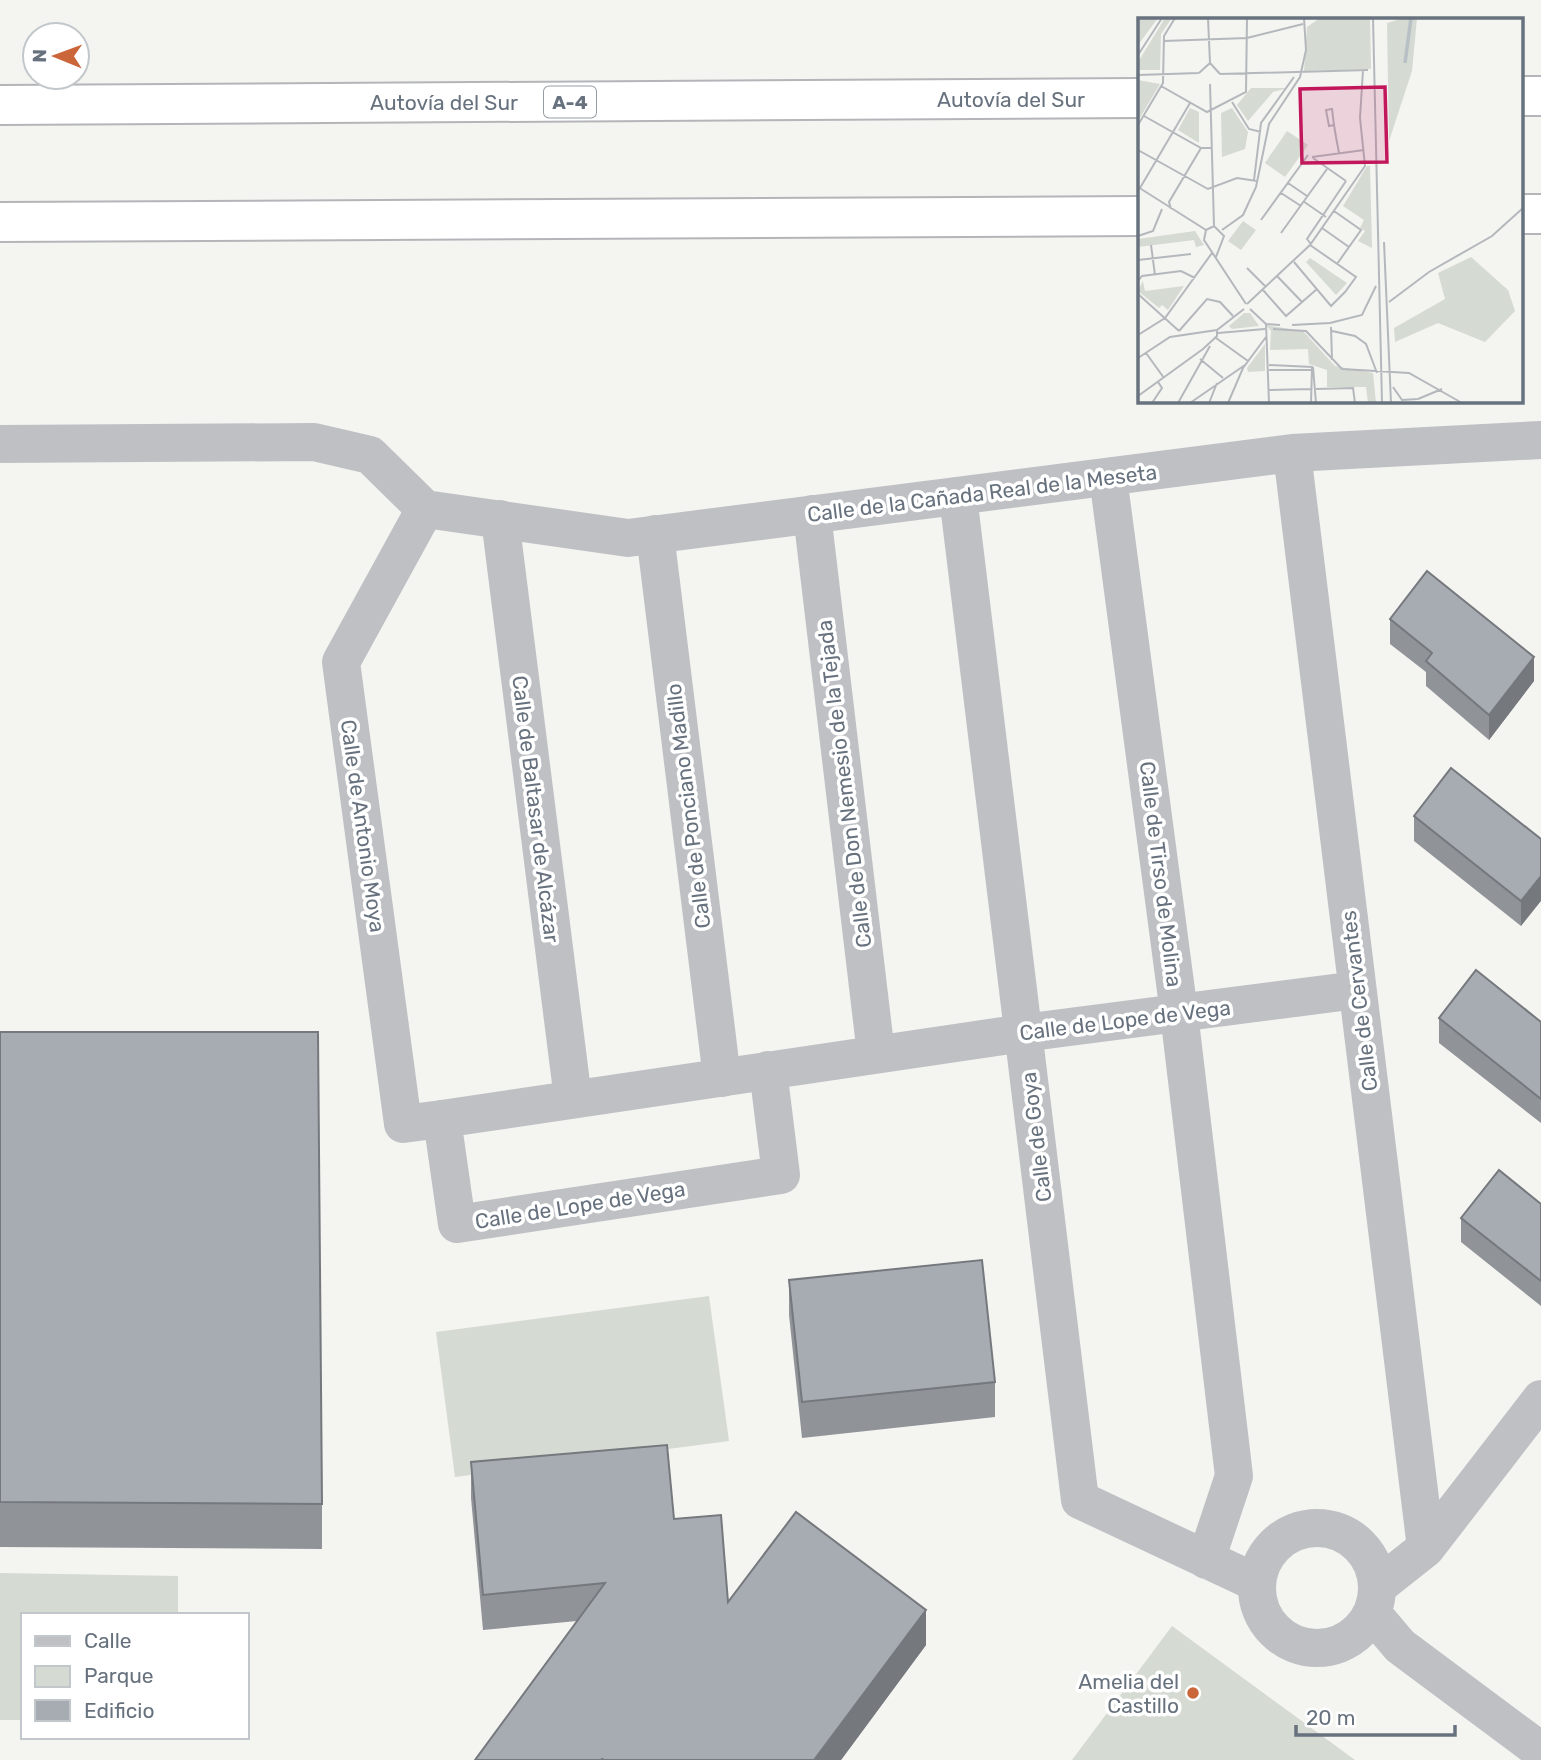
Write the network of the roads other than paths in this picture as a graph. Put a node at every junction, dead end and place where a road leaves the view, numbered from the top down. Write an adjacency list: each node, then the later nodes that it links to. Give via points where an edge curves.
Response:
1 (1138, 98): 2 (highway, Autovía del Sur / A-4)
2 (0, 105)
3 (1138, 216): 4 (highway)
4 (0, 222)
5 (1541, 440): 7 (street, Calle de la Cañada Real de la Meseta)
6 (0, 444): 10 (street, via 314,442 370,456)
7 (1292, 453): 8 (street, Calle de la Cañada Real de la Meseta); 14 (street, Calle de Cervantes)
8 (1108, 477): 9 (street, Calle de la Cañada Real de la Meseta); 15 (street, Calle de Tirso de Molina)
9 (958, 496): 11 (street, Calle de la Cañada Real de la Meseta); 16 (street, Calle de Goya)
10 (425, 509): 12 (street, Calle de la Cañada Real de la Meseta); 21 (street, Calle de Antonio Moya, via 341,662 403,1124)
11 (812, 514): 13 (street, Calle de la Cañada Real de la Meseta); 17 (street, Calle de Don Nemesio de la Tejada)
12 (500, 519): 13 (street, Calle de la Cañada Real de la Meseta, via 628,538); 20 (street, Calle de Baltasar de Alcázar)
13 (655, 534): 19 (street, Calle de Ponciano Madillo)
14 (1357, 990): 15 (street, Calle de Lope de Vega); 23 (street, Calle de Cervantes)
15 (1179, 1013): 16 (street, Calle de Lope de Vega); 24 (street, Calle de Tirso de Molina, via 1234,1476)
16 (1023, 1033): 17 (street, Calle de Lope de Vega); 24 (street, Calle de Goya, via 1080,1500)
17 (876, 1054): 18 (street, Calle de Lope de Vega)
18 (768, 1070): 19 (street, Calle de Lope de Vega); 21 (street, Calle de Lope de Vega, via 781,1175 471,1222 457,1224)
19 (722, 1077): 20 (street, Calle de Lope de Vega)
20 (573, 1099): 21 (street, Calle de Lope de Vega)
21 (442, 1119)
22 (1541, 1399): 23 (street)
23 (1426, 1548): 26 (street)
24 (1206, 1560): 25 (street, Calle de Goya)
25 (1257, 1583): 26 (street, via 1268,1623 1302,1646 1324,1648 1343,1642 1360,1630); 26 (street, via 1273,1546 1289,1534 1328,1528 1348,1535 1363,1548 1374,1566)
26 (1375, 1599): 27 (street, via 1400,1646)
27 (1541, 1751)

